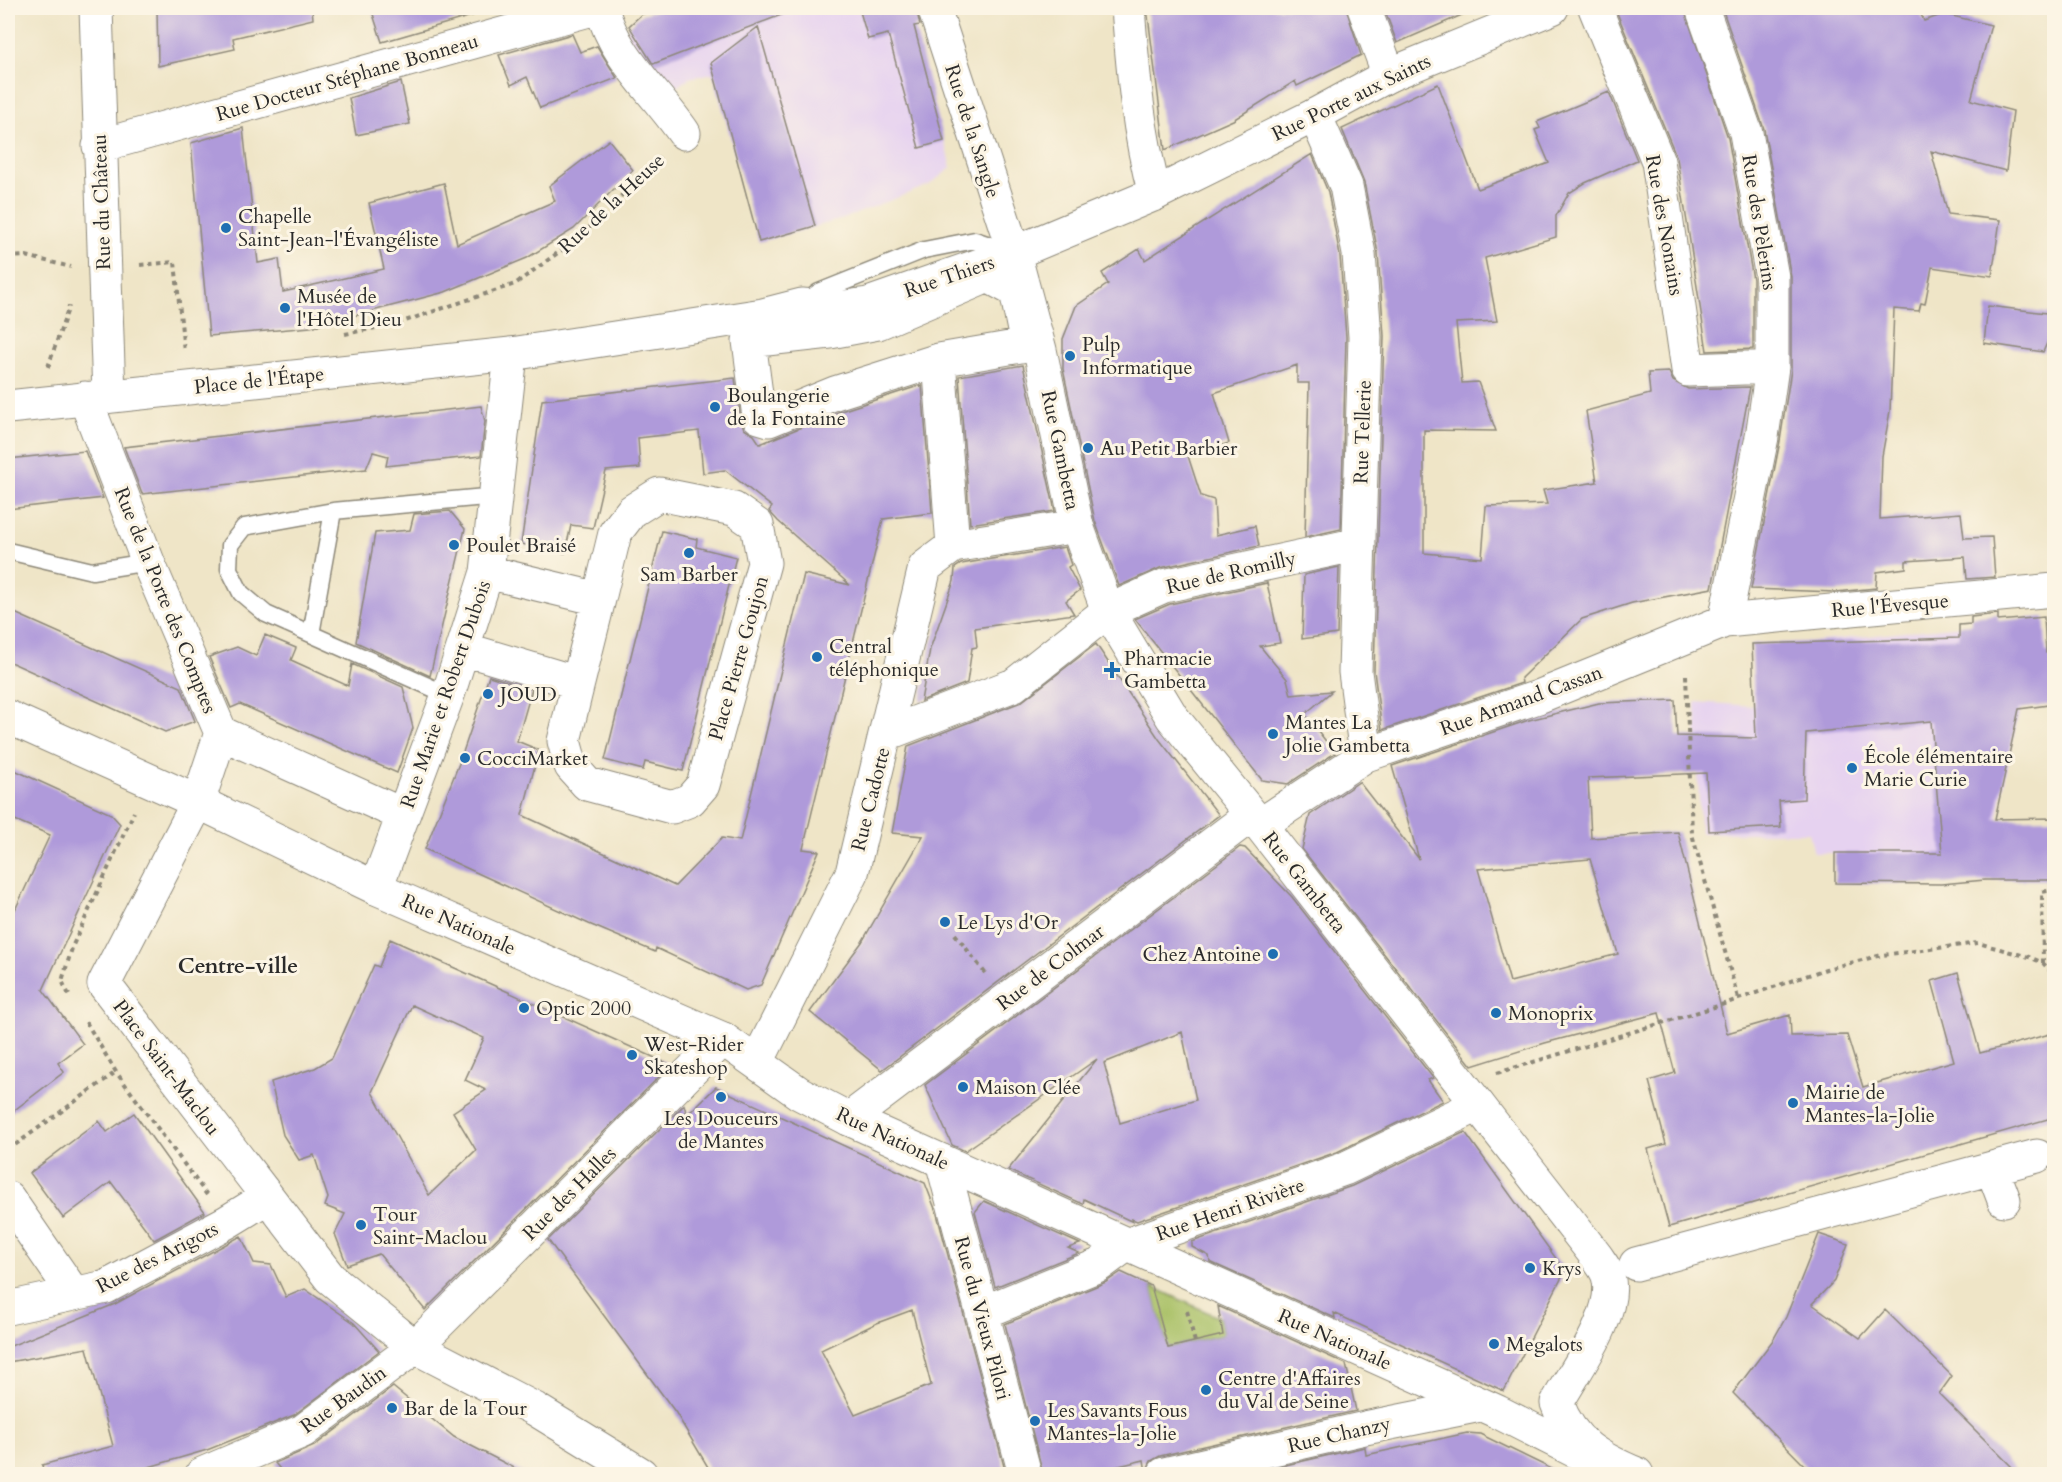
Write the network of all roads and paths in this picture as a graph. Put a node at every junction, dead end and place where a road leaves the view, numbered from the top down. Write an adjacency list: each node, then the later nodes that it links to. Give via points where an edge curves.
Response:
1 (96, 8): 13 (street, Rue du Château)
2 (596, 8): 13 (street, Rue Docteur Stéphane Bonneau)
3 (602, 8): 12 (street, via 606,24 627,60)
4 (934, 8): 15 (street, Rue de la Sangle)
5 (1128, 8): 14 (street, via 1143,148)
6 (1364, 8): 10 (street)
7 (1552, 8): 10 (street, Rue Porte aux Saints)
8 (1594, 8): 25 (street, Rue des Nonains, via 1658,161 1688,370)
9 (1702, 8): 25 (street, Rue des Pèlerins, via 1746,133 1772,277)
10 (1389, 75): 11 (street, Rue Porte aux Saints)
11 (1316, 115): 14 (street, Rue Porte aux Saints); 32 (street, Rue Tellerie, via 1346,186 1359,254 1365,337)
12 (684, 133): 19 (path, Rue de la Heuse, via 581,236 515,284 396,324)
13 (99, 147): 17 (street, Rue du Château)
14 (1155, 194): 15 (street, Rue Porte aux Saints)
15 (1014, 253): 23 (street, Rue Thiers, via 868,304 836,308 802,305 763,315); 31 (street, Rue Gambetta, via 1040,350)
16 (8, 257): 17 (path, via 26,256 81,270)
17 (104, 268): 21 (path, via 174,262); 27 (street, Rue du Château)
18 (70, 301): 26 (path)
19 (334, 336)
20 (193, 351): 21 (path)
21 (184, 352): 22 (path)
22 (173, 353)
23 (511, 354): 27 (street, Place de l'Étape); 29 (street, Rue Marie et Robert Dubois)
24 (939, 360): 24 (street, via 1027,345 1016,291 988,276 878,323 749,341 759,417 769,420 835,393); 33 (street)
25 (1772, 367): 40 (street, Rue des Pèlerins)
26 (46, 374)
27 (97, 397): 28 (street, Place de l'Étape); 35 (street, Rue de la Porte des Comptes)
28 (8, 407)
29 (496, 496): 30 (lane); 36 (street, Rue Marie et Robert Dubois)
30 (333, 512): 41 (lane); 41 (lane, via 244,527 230,545 229,569 241,592 266,614)
31 (1077, 526): 33 (street); 39 (street, Rue Gambetta)
32 (1359, 544): 39 (street, Rue de Romilly, via 1164,586); 49 (street, Rue Tellerie, via 1355,672)
33 (953, 546): 48 (street, via 925,567)
34 (8, 551): 35 (lane, via 92,572)
35 (148, 562): 47 (street, Rue de la Porte des Comptes)
36 (487, 572): 38 (street); 43 (street, Rue Marie et Robert Dubois)
37 (2055, 590): 40 (street, Rue l'Évesque)
38 (599, 598): 44 (street, Place Pierre Goujon); 44 (street, Place Pierre Goujon, via 615,533 632,511 659,494 734,509 757,525 764,562 703,785 690,800 672,807 587,784 571,765 564,741)
39 (1108, 611): 48 (street, Rue Cadotte, via 1014,685); 52 (street, Rue Gambetta, via 1172,717)
40 (1725, 621): 42 (street, Rue Armand Cassan)
41 (311, 634): 45 (lane)
42 (1686, 635): 49 (street, Rue Armand Cassan, via 1538,698); 58 (path, via 1692,834)
43 (464, 649): 44 (street); 45 (street, Rue Marie et Robert Dubois)
44 (578, 683)
45 (448, 695): 51 (street, Rue Marie et Robert Dubois)
46 (8, 717): 50 (street, Rue Nationale)
47 (221, 733): 50 (street, Rue de la Porte des Comptes); 51 (street)
48 (886, 734): 61 (street, Rue Cadotte, via 852,873)
49 (1366, 755): 52 (street, Rue Armand Cassan)
50 (198, 802): 53 (street, Rue Nationale); 70 (street, Place Saint-Maclou, via 104,984)
51 (404, 815): 53 (street, Rue Marie et Robert Dubois)
52 (1255, 820): 59 (street, Rue de Colmar); 63 (street, Rue Gambetta)
53 (376, 888): 60 (street, Rue Nationale)
54 (2055, 890): 56 (path, via 2042,892)
55 (955, 934): 59 (path)
56 (2043, 963): 57 (path); 58 (path, via 1978,943 1882,955)
57 (2055, 975)
58 (1738, 998): 63 (path)
59 (1006, 999): 64 (street, Rue de Colmar)
60 (723, 1039): 61 (street, Rue Nationale); 77 (street, Rue des Halles)
61 (757, 1062): 64 (street, Rue Nationale, via 799,1093)
62 (116, 1072): 65 (path)
63 (1470, 1094): 72 (street, Rue Henri Rivière, via 1344,1169); 78 (street, Rue Gambetta, via 1608,1275 1610,1291 1605,1314)
64 (849, 1119): 67 (street, Rue Nationale)
65 (8, 1150)
66 (2037, 1156): 68 (street)
67 (942, 1161): 72 (street, Rue Nationale); 76 (street, Rue du Vieux Pilori)
68 (1992, 1168): 71 (street); 73 (street)
69 (8, 1198): 74 (street)
70 (266, 1198): 74 (street, Rue des Arigots, via 106,1287); 77 (street, via 330,1278)
71 (2004, 1200)
72 (1126, 1245): 76 (street, Rue Henri Rivière, via 1100,1265); 79 (street, Rue Nationale)
73 (1636, 1264)
74 (74, 1294): 75 (street, Rue des Arigots)
75 (8, 1308)
76 (982, 1313): 83 (street, Rue du Vieux Pilori)
77 (415, 1347): 81 (street, Rue Baudin, via 303,1431); 82 (street, via 536,1409)
78 (1557, 1403): 79 (street, via 1524,1414); 80 (street, via 1570,1430)
79 (1489, 1408): 80 (street, Rue Nationale, via 1581,1454); 84 (street, Rue Chanzy, via 1365,1428)
80 (1597, 1456): 85 (street)
81 (202, 1474)
82 (641, 1474)
83 (1025, 1474)
84 (1164, 1474)
85 (1637, 1474)

